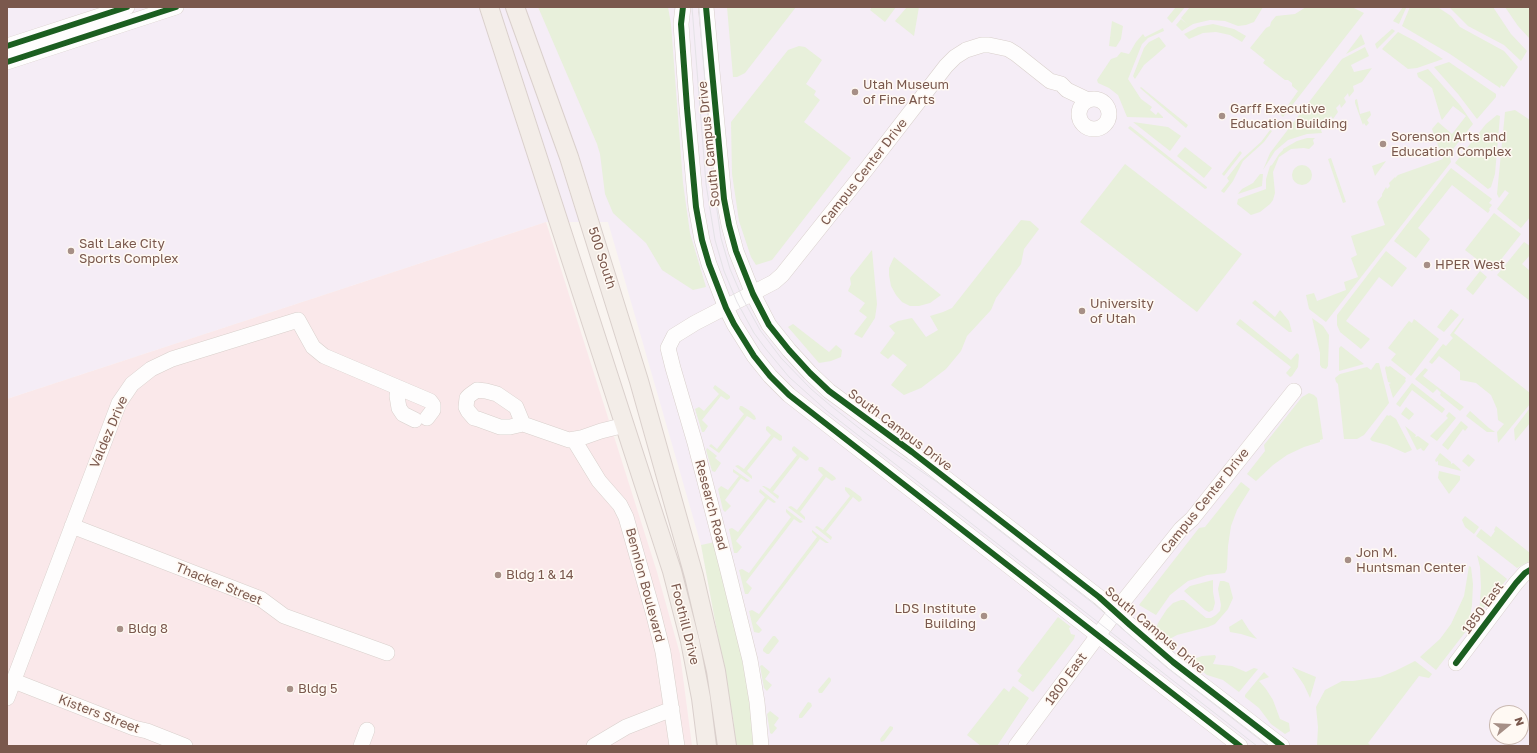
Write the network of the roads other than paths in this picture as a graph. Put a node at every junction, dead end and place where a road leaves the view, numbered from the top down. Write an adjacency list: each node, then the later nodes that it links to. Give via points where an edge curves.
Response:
1 (127, 7): 9 (street)
2 (176, 7): 10 (street)
3 (489, 7): 17 (main road)
4 (515, 7): 18 (main road, 500 South, via 569,157 619,312)
5 (677, 7): 8 (street)
6 (683, 7): 8 (street, South Campus Drive)
7 (706, 7): 12 (street, South Campus Drive, via 724,199 736,251)
8 (681, 24): 13 (street, South Campus Drive, via 696,207 709,264)
9 (7, 46)
10 (7, 62)
11 (1083, 106): 12 (street, Campus Center Drive, via 1062,97 1050,81 1016,54 1001,47 982,45 960,53 946,66 782,275)
12 (753, 294): 13 (street, Campus Center Drive); 23 (street, South Campus Drive, via 770,325 814,377)
13 (731, 305): 24 (street, South Campus Drive, via 734,324 754,356 789,395); 37 (street, Research Road, via 674,336 668,348 726,560 750,660)
14 (398, 388): 14 (street, Valdez Drive, via 430,401 433,410 421,419 403,414 396,396); 21 (street, Valdez Drive, via 324,356 313,347 298,320 161,363 132,384 119,403)
15 (1294, 390): 23 (street, Campus Center Drive, via 1192,520 1181,529)
16 (523, 424): 19 (street, via 548,434)
17 (625, 425): 18 (main road); 19 (street); 35 (main road, Foothill Drive, via 672,571 690,641)
18 (653, 430): 20 (main road, 500 South)
19 (574, 440): 29 (street, Bennion Boulevard, via 599,481 620,505 626,517 663,652)
20 (677, 513): 36 (main road, Foothill Drive, via 711,649)
21 (72, 526): 25 (street, Thacker Street, via 261,599 284,616); 27 (street, Valdez Drive)
22 (1530, 570): 26 (street, 1850 East, via 1516,582)
23 (1116, 611): 24 (street, 1800 East); 40 (street, South Campus Drive, via 1173,662)
24 (1098, 635): 38 (street, 1800 East); 39 (street, South Campus Drive)
25 (387, 653)
26 (1456, 663)
27 (14, 681): 28 (street, Valdez Drive); 31 (street, Kisters Street)
28 (7, 698)
29 (672, 709): 33 (street, via 626,727); 34 (street, Bennion Boulevard)
30 (367, 730): 32 (street)
31 (185, 746)
32 (361, 746)
33 (594, 746)
34 (677, 746)
35 (707, 746)
36 (727, 746)
37 (761, 746)
38 (1016, 746)
39 (1240, 746)
40 (1282, 746)

